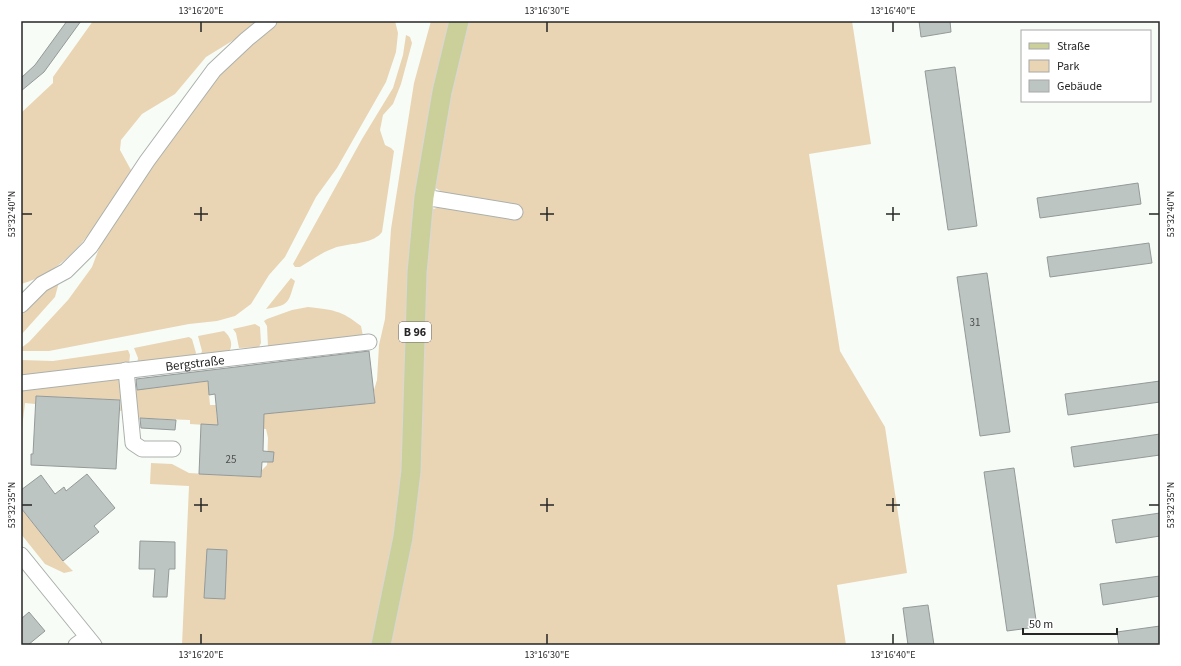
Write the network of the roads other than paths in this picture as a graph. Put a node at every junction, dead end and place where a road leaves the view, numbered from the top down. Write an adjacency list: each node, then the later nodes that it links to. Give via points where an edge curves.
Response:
1 (269, 21): 5 (street, via 214,70 147,161 90,247 66,271 42,284)
2 (459, 21): 3 (main road, B 96, via 436,123)
3 (424, 197): 4 (street); 12 (main road, B 96, via 417,273 411,472 403,537)
4 (515, 212)
5 (21, 305)
6 (369, 342): 7 (street, Bergstraße)
7 (126, 370): 8 (street, Bergstraße); 9 (street, via 133,443 142,449)
8 (21, 383)
9 (173, 449)
10 (21, 555): 11 (street)
11 (86, 642)
12 (381, 645)

